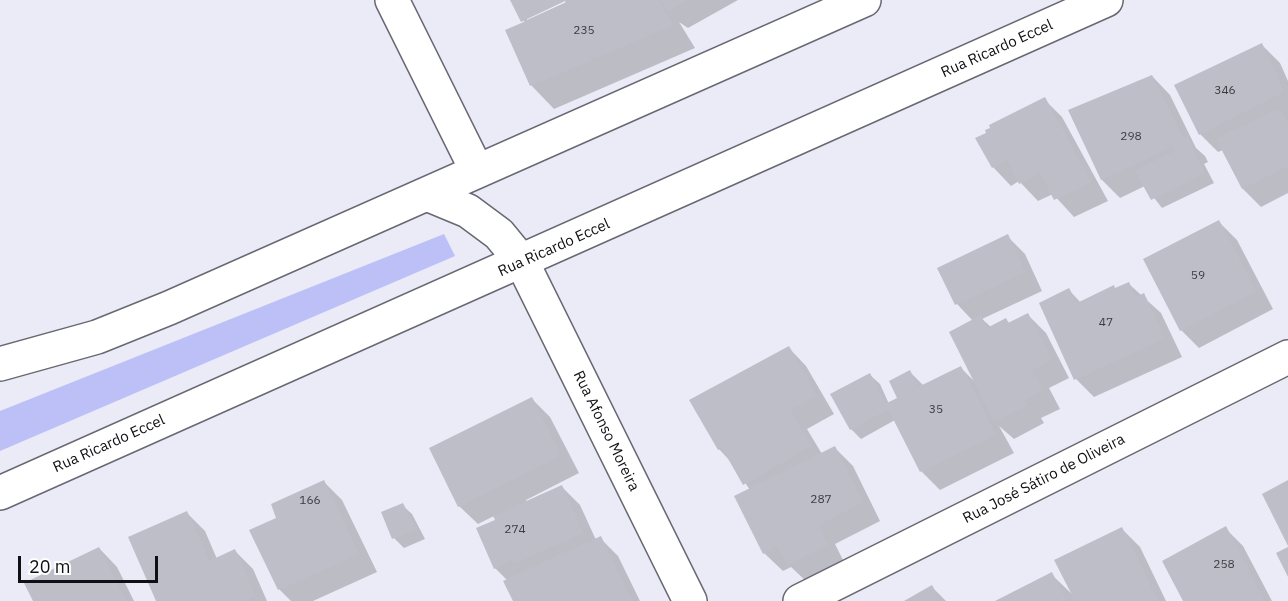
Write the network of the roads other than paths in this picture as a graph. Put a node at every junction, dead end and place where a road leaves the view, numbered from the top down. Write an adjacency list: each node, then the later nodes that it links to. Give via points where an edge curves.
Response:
1 (392, 0): 4 (main road)
2 (864, 0): 4 (main road)
3 (1106, 0): 6 (main road, Rua Ricardo Eccel)
4 (477, 171): 5 (main road)
5 (427, 194): 6 (main road, Rua Afonso Moreira, via 468,211 499,234); 8 (main road, via 97,337)
6 (522, 262): 9 (main road, Rua Ricardo Eccel); 10 (main road, Rua Afonso Moreira)
7 (1288, 357): 11 (main road, Rua José Sátiro de Oliveira)
8 (0, 364)
9 (0, 493)
10 (690, 601)
11 (800, 601)

